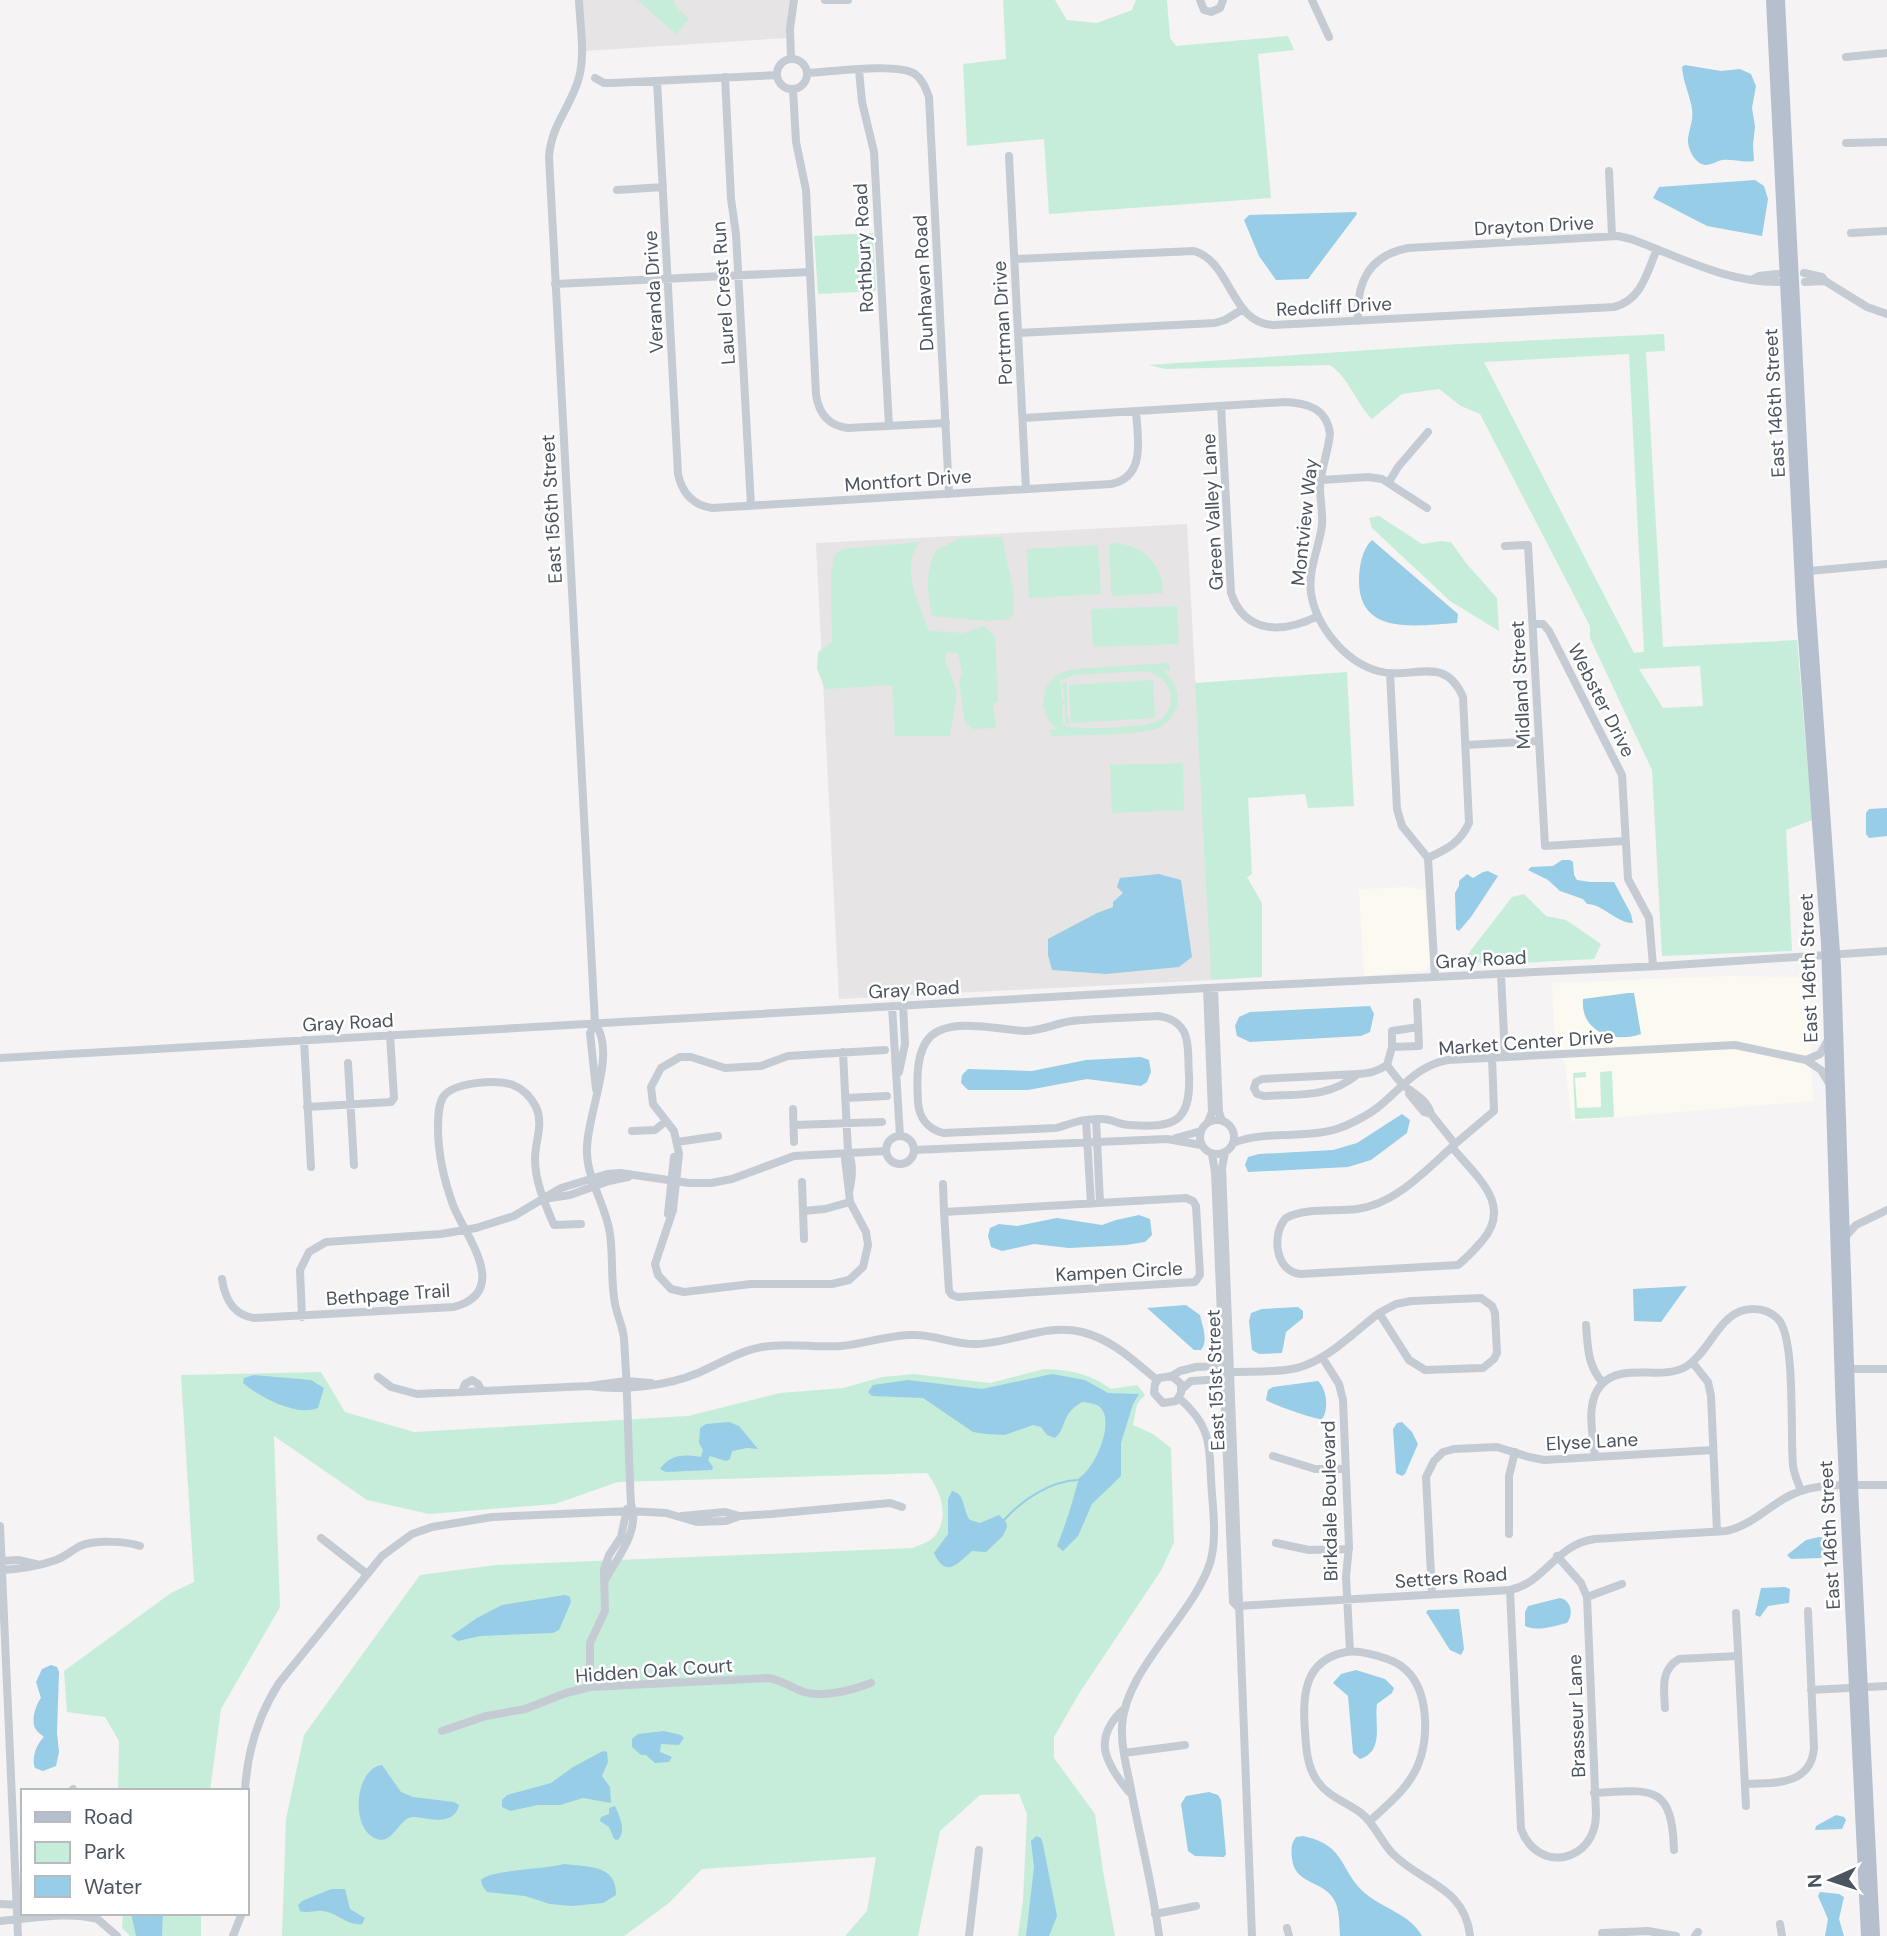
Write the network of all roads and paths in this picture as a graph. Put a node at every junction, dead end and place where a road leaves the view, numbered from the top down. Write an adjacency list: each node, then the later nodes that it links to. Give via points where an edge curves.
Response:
1 (579, 0): 37 (street, East 156th Street, via 580,73 550,150)
2 (794, 0): 13 (street)
3 (825, 0): 4 (street)
4 (848, 0)
5 (1200, 0): 6 (street, via 1204,10 1212,12 1219,10)
6 (1223, 0)
7 (1312, 0): 10 (street)
8 (1771, 0): 66 (main road, East 146th Street, via 1800,585 1813,789)
9 (1780, 0): 57 (main road, East 146th Street)
10 (1329, 37)
11 (1887, 53): 12 (street)
12 (1846, 57)
13 (791, 59): 15 (street, via 801,62); 16 (street, via 780,65)
14 (859, 70): 15 (street); 45 (street, Dunhaven Road, via 899,68 915,74 929,97); 46 (street, Rothbury Road, via 874,152)
15 (807, 73): 20 (street, via 802,86)
16 (777, 75): 17 (street); 20 (street, via 782,86)
17 (725, 77): 19 (street); 33 (street, Laurel Crest Run)
18 (595, 78): 19 (street, via 612,83)
19 (657, 81): 25 (street, Veranda Drive)
20 (793, 89): 32 (street, via 796,142 806,190)
21 (1887, 142): 22 (street)
22 (1846, 143)
23 (1009, 156): 31 (street, Portman Drive)
24 (1609, 171): 29 (street)
25 (663, 187): 26 (street); 36 (street, Veranda Drive)
26 (617, 190)
27 (1887, 230): 28 (street)
28 (1851, 233)
29 (1612, 236): 30 (street, Drayton Drive); 40 (street, Drayton Drive, via 1401,250 1380,260 1366,275 1358,296)
30 (1657, 249): 35 (street, Drayton Drive, via 1726,276 1759,282); 40 (street, Redcliff Drive, via 1639,292 1619,306)
31 (1015, 259): 38 (street, Redcliff Drive, via 1194,251 1208,257); 41 (street, Portman Drive)
32 (809, 272): 33 (street); 46 (street, via 817,403 824,417 837,426 854,429)
33 (738, 276): 36 (street); 53 (street, Laurel Crest Run)
34 (1805, 277): 39 (street, via 1825,281)
35 (1777, 278)
36 (668, 280): 37 (street); 52 (street, Veranda Drive, via 678,474)
37 (555, 284): 74 (street, East 156th Street)
38 (1243, 309): 40 (street, Redcliff Drive, via 1255,321 1269,325); 41 (street, via 1215,323)
39 (1887, 314)
40 (1358, 321)
41 (1018, 333): 44 (street, Portman Drive)
42 (1221, 406): 43 (street, Montview Way); 48 (street, Montview Way, via 1285,402 1315,409 1326,420 1330,434); 58 (street, Green Valley Lane, via 1235,606 1242,616 1265,627 1294,625)
43 (1136, 412): 44 (street, Montview Way); 50 (street, Montfort Drive, via 1137,462 1130,476 1111,484)
44 (1023, 418): 50 (street, Portman Drive)
45 (946, 424): 46 (street); 51 (street, Dunhaven Road)
46 (889, 426)
47 (1429, 432): 49 (street)
48 (1322, 480): 49 (street, via 1375,477); 58 (street, Montview Way, via 1322,523 1311,579)
49 (1389, 482): 54 (street)
50 (1026, 489): 51 (street, Montfort Drive)
51 (949, 494): 53 (street, Montfort Drive)
52 (690, 498): 53 (street, Montfort Drive, via 712,508)
53 (751, 506)
54 (1427, 508)
55 (1505, 546): 59 (street, Midland Street, via 1528,545)
56 (1887, 564): 57 (street)
57 (1808, 571): 66 (main road, East 146th Street)
58 (1318, 616): 60 (street, Montview Way, via 1345,652)
59 (1533, 624): 61 (street, Midland Street); 63 (street, Webster Drive, via 1543,624 1549,631 1620,771)
60 (1390, 673): 62 (street, Montview Way, via 1433,671 1451,678 1462,697); 64 (street, via 1398,809 1402,826)
61 (1539, 741): 62 (street); 63 (street, Midland Street, via 1545,846)
62 (1466, 745): 64 (street, Montview Way, via 1469,823 1455,844)
63 (1625, 842): 67 (street, Webster Drive, via 1629,883 1649,918)
64 (1428, 858): 69 (street)
65 (1887, 951): 66 (street, Gray Road)
66 (1831, 955): 67 (street, Gray Road); 77 (main road, East 146th Street); 136 (main road, East 146th Street)
67 (1653, 966): 68 (street, Gray Road)
68 (1501, 974): 69 (street, Gray Road); 82 (street)
69 (1435, 977): 70 (street, Gray Road)
70 (1210, 988): 72 (street, Gray Road); 99 (street); 101 (street, via 1212,1112)
71 (1417, 1002): 75 (street)
72 (904, 1005): 73 (street, Gray Road); 89 (street, via 905,1044)
73 (892, 1006): 74 (street, Gray Road); 89 (street)
74 (595, 1024): 76 (street, Gray Road); 126 (street, East 156th Street, via 602,1044 587,1146)
75 (1418, 1027): 79 (street, via 1394,1030); 79 (street, via 1419,1046)
76 (390, 1035): 78 (street, Gray Road); 94 (street, via 393,1100)
77 (1828, 1040): 85 (street, via 1820,1054); 90 (main road, East 146th Street)
78 (304, 1041): 83 (street, Gray Road); 95 (street)
79 (1392, 1047): 87 (street)
80 (884, 1050): 81 (street)
81 (843, 1052): 93 (street); 98 (street, via 725,1068 691,1057 672,1060 658,1071 651,1087 653,1104)
82 (1505, 1057): 84 (street, Market Center Drive); 85 (street, Market Center Drive, via 1735,1045)
83 (0, 1058)
84 (1492, 1058): 91 (street, Market Center Drive, via 1436,1063); 116 (street, via 1494,1111)
85 (1806, 1060): 90 (street, via 1821,1070)
86 (348, 1063): 94 (street)
87 (1387, 1065): 88 (street); 91 (street)
88 (1358, 1074): 88 (street, via 1262,1079 1254,1088 1264,1096 1320,1093 1340,1087)
89 (898, 1079): 108 (street)
90 (1830, 1086): 166 (main road, East 146th Street)
91 (1406, 1087): 109 (street, Market Center Drive, via 1342,1128); 116 (street)
92 (887, 1096): 93 (street)
93 (845, 1098): 102 (street)
94 (351, 1105): 95 (street); 122 (street)
95 (307, 1107): 123 (street)
96 (793, 1109): 103 (street)
97 (1091, 1119): 97 (street, via 1056,1128 943,1133 933,1129 919,1110 918,1070 925,1044 950,1028 1032,1031 1072,1021 1162,1017 1174,1021 1187,1043 1189,1101 1183,1114 1166,1124); 112 (street)
98 (666, 1121): 105 (street, via 652,1131); 114 (street)
99 (1223, 1121): 101 (street); 104 (street)
100 (882, 1122): 102 (street)
101 (1208, 1122): 106 (street)
102 (846, 1123): 103 (street); 119 (street)
103 (794, 1125): 111 (street)
104 (1232, 1129): 109 (street, Market Center Drive); 113 (street)
105 (632, 1131)
106 (1201, 1131): 110 (street); 115 (street)
107 (718, 1136): 114 (street)
108 (900, 1136): 117 (street, via 912,1142); 118 (street, via 890,1141)
109 (1268, 1136): 113 (street, Market Center Drive)
110 (1167, 1139): 112 (street); 115 (street)
111 (794, 1142)
112 (1092, 1142): 117 (street); 132 (street)
113 (1233, 1143): 120 (street)
114 (677, 1145): 124 (street)
115 (1202, 1145): 121 (street)
116 (1453, 1146): 116 (street, via 1408,1186 1378,1202 1286,1218 1278,1233 1280,1259 1289,1271 1301,1274 1458,1265 1491,1230 1495,1205)
117 (915, 1150): 118 (street, via 910,1161 900,1165 891,1161)
118 (886, 1151): 119 (street)
119 (848, 1152): 124 (street, via 783,1158 717,1182); 131 (street, via 845,1166)
120 (1225, 1152): 121 (street); 151 (street, East 151st Street)
121 (1212, 1154): 148 (street, East 151st Street)
122 (354, 1165)
123 (311, 1167)
124 (674, 1181): 126 (street, via 631,1176); 131 (street, via 655,1264 660,1279 674,1290 688,1292 849,1280 868,1254 866,1232)
125 (802, 1182): 134 (street)
126 (592, 1183): 128 (street); 129 (street); 157 (street, East 156th Street, via 611,1235 614,1301 624,1335)
127 (943, 1184): 135 (street, Kampen Circle)
128 (571, 1185): 129 (street); 130 (street)
129 (574, 1194): 130 (street)
130 (544, 1199): 137 (street, Bethpage Trail, via 551,1227); 139 (street, via 514,1216); 139 (street, Bethpage Trail, via 534,1160 539,1118 530,1098 505,1083 457,1086 440,1105 439,1142 449,1194)
131 (850, 1202): 134 (street)
132 (1096, 1203): 135 (street, Kampen Circle); 135 (street, Kampen Circle, via 1192,1200 1196,1206 1198,1279 1191,1283 955,1296 948,1288)
133 (1887, 1210): 138 (street)
134 (803, 1211): 141 (street)
135 (944, 1212)
136 (1844, 1222): 138 (street); 140 (main road, East 146th Street)
137 (582, 1224)
138 (1856, 1225): 140 (street)
139 (466, 1230): 144 (street, via 317,1246 303,1259 300,1270); 144 (street, Bethpage Trail, via 483,1270 479,1289 465,1303)
140 (1844, 1238): 149 (main road, East 146th Street)
141 (804, 1239)
142 (222, 1279): 144 (street, Bethpage Trail, via 231,1306 246,1317)
143 (1378, 1313): 143 (street, via 1411,1301 1481,1298 1496,1313 1497,1353 1483,1368 1425,1370 1409,1360); 146 (street)
144 (302, 1317)
145 (1586, 1325): 156 (street, via 1590,1362)
146 (1322, 1357): 151 (street, via 1292,1369); 164 (street, Birkdale Boulevard, via 1342,1391)
147 (1692, 1362): 156 (street, via 1678,1370 1615,1375); 160 (street, via 1710,1388); 167 (street, via 1735,1314 1749,1309 1766,1311 1781,1323 1787,1336 1793,1465)
148 (1223, 1366): 152 (street, via 1187,1368); 154 (street, East 151st Street)
149 (1849, 1369): 150 (street); 166 (main road, East 146th Street)
150 (1887, 1369)
151 (1231, 1372): 185 (street, East 151st Street)
152 (1172, 1376): 155 (street); 158 (street)
153 (378, 1377): 157 (street, via 408,1393)
154 (1223, 1378): 158 (street, via 1191,1381); 185 (street, East 151st Street, via 1233,1602)
155 (1157, 1380): 157 (street, via 1111,1343 1061,1329 977,1345 908,1335 841,1346 763,1346 688,1377); 159 (street, via 1154,1393 1159,1400 1172,1403)
156 (1603, 1383): 163 (street, via 1592,1403)
157 (626, 1384): 169 (street, East 156th Street)
158 (1182, 1389): 159 (street)
159 (1179, 1398): 195 (street, via 1198,1416 1208,1437 1212,1553 1205,1575)
160 (1713, 1450): 163 (street, Elyse Lane); 171 (street)
161 (1515, 1452): 163 (street, Elyse Lane, via 1540,1460); 172 (street, via 1509,1476); 182 (street, Elyse Lane, via 1491,1447 1454,1449 1443,1452 1427,1471)
162 (1273, 1456): 164 (street, via 1315,1469)
163 (1595, 1457)
164 (1346, 1469): 176 (street, Birkdale Boulevard)
165 (1887, 1485): 166 (street, Setters Road)
166 (1849, 1486): 167 (street, Setters Road); 193 (main road, East 146th Street)
167 (1801, 1491): 171 (street, Setters Road, via 1742,1526)
168 (902, 1507): 169 (street, via 890,1503 697,1522)
169 (630, 1509): 179 (street, via 492,1517 432,1527 396,1545); 192 (street, East 156th Street, via 604,1582 605,1612 589,1648)
170 (0, 1526): 178 (street)
171 (1717, 1531): 177 (street, Setters Road, via 1588,1540)
172 (1509, 1534)
173 (321, 1538): 179 (street)
174 (1276, 1544): 176 (street, via 1309,1550)
175 (140, 1546): 178 (street, via 128,1542 86,1544 57,1560 25,1568)
176 (1349, 1549): 184 (street, Birkdale Boulevard)
177 (1557, 1556): 181 (street, Setters Road, via 1532,1581); 183 (street)
178 (1, 1565): 209 (street)
179 (367, 1574): 201 (street, via 268,1701 256,1728)
180 (1622, 1584): 183 (street)
181 (1510, 1590): 182 (street, Setters Road); 202 (street, Brasseur Lane, via 1521,1829 1531,1847 1553,1857 1577,1852 1590,1839 1595,1824)
182 (1432, 1594): 184 (street, Setters Road)
183 (1587, 1597): 202 (street, Brasseur Lane)
184 (1347, 1599): 185 (street, Setters Road); 188 (street, Birkdale Boulevard)
185 (1237, 1606): 225 (street, East 151st Street)
186 (1808, 1612): 194 (street)
187 (1737, 1613): 189 (street)
188 (1350, 1651): 205 (street, via 1327,1659 1307,1683 1303,1706 1306,1748 1323,1788); 205 (street, via 1402,1666 1422,1698 1424,1739 1417,1767 1398,1796)
189 (1738, 1656): 196 (street, via 1674,1662 1665,1678); 200 (street)
190 (871, 1683): 192 (street, Hidden Oak Court, via 838,1692 810,1693 768,1678)
191 (1887, 1686): 193 (street)
192 (590, 1687): 197 (street, Hidden Oak Court)
193 (1859, 1688): 194 (street); 229 (main road, East 146th Street); 230 (main road, East 146th Street)
194 (1811, 1690): 200 (street, via 1814,1755 1807,1768 1791,1781)
195 (1125, 1708): 199 (street); 203 (street, via 1110,1726 1105,1751 1112,1772)
196 (1665, 1708)
197 (442, 1731)
198 (1185, 1745): 199 (street)
199 (1124, 1753): 203 (street)
200 (1745, 1784): 204 (street)
201 (245, 1789)
202 (1594, 1793): 207 (street, via 1639,1791 1658,1797 1670,1812)
203 (1132, 1795): 211 (street)
204 (1746, 1806)
205 (1370, 1821): 226 (street, via 1395,1856 1452,1896 1464,1913)
206 (979, 1850): 223 (street)
207 (1674, 1850)
208 (0, 1904): 209 (street)
209 (20, 1905): 215 (street)
210 (1196, 1906): 211 (street)
211 (1155, 1913): 224 (street)
212 (62, 1915): 215 (street)
213 (242, 1915): 222 (street)
214 (94, 1916): 221 (street)
215 (17, 1918): 216 (street); 220 (street)
216 (0, 1922)
217 (1780, 1924): 228 (street)
218 (1602, 1933): 219 (street)
219 (1635, 1934): 227 (street, via 1656,1931)
220 (18, 1936)
221 (117, 1936)
222 (233, 1936)
223 (969, 1936)
224 (1159, 1936)
225 (1252, 1936)
226 (1470, 1936)
227 (1676, 1936)
228 (1782, 1936)
229 (1866, 1936)
230 (1875, 1936)

